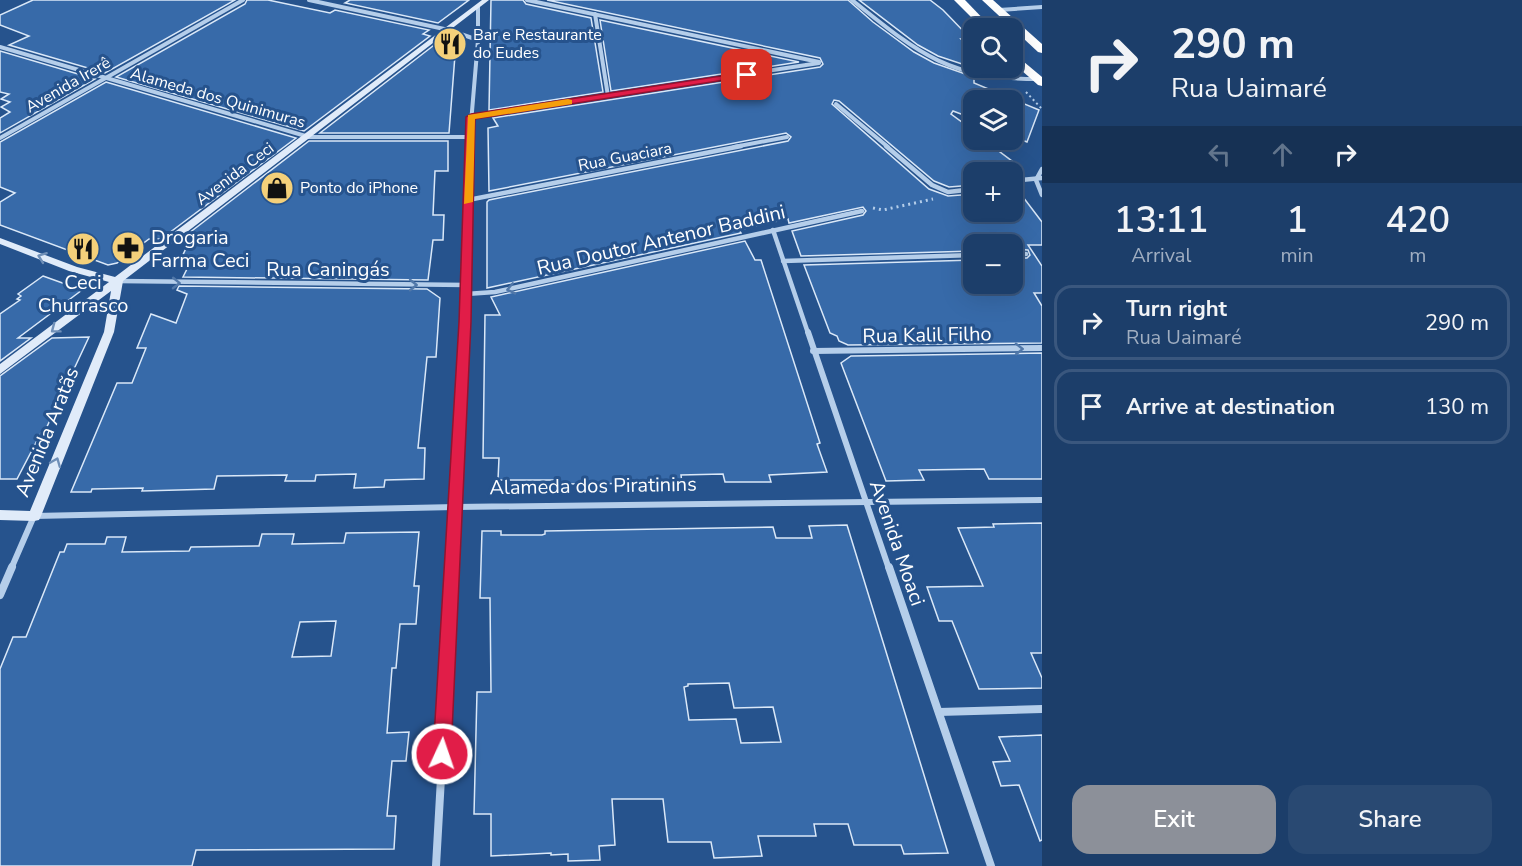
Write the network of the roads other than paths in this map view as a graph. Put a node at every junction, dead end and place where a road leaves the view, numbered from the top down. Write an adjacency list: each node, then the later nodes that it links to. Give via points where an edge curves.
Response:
1 (243, 0): 18 (street, Avenida Irerê)
2 (309, 0): 13 (street)
3 (486, 0): 8 (street, Avenida Ceci)
4 (527, 0): 11 (street)
5 (852, 0): 19 (street, via 911,46 958,70 1001,79)
6 (959, 0): 12 (highway)
7 (987, 0): 10 (highway)
8 (478, 7): 13 (street, Avenida Ceci); 14 (street)
9 (1042, 7): 10 (street)
10 (999, 10): 16 (highway)
11 (595, 14): 20 (street); 20 (street, via 819,63)
12 (977, 18)
13 (449, 30): 14 (street); 23 (street, Avenida Ceci)
14 (478, 40): 22 (street)
15 (0, 47): 18 (street, Alameda dos Quinimuras)
16 (1042, 50)
17 (1023, 65): 19 (highway)
18 (105, 77): 23 (street, Alameda dos Quinimuras); 26 (street, Avenida Irerê)
19 (1040, 81)
20 (608, 96): 22 (street)
21 (836, 104): 30 (street, via 932,185 948,192)
22 (471, 117): 24 (street)
23 (309, 137): 24 (street, Alameda dos Quinimuras); 38 (street, Avenida Ceci)
24 (469, 137): 32 (street)
25 (787, 137): 32 (street, Rua Guaciara)
26 (0, 138)
27 (1042, 170): 28 (street)
28 (1039, 179): 29 (street); 31 (street)
29 (1023, 180)
30 (963, 190)
31 (1042, 195)
32 (468, 200): 39 (street)
33 (862, 211): 34 (street, Rua Doutor Antenor Baddini)
34 (772, 230): 37 (street, Avenida Moaci); 40 (street, Rua Doutor Antenor Baddini, one-way to 40, via 495,292)
35 (0, 241): 38 (street, one-way to 35, via 73,269)
36 (963, 255): 37 (street)
37 (783, 261): 42 (street, Avenida Moaci)
38 (118, 281): 39 (street, Rua Caningás, one-way to 39); 43 (street, Avenida Ceci, one-way to 43); 48 (street, Avenida Aratãs, one-way to 38, via 109,332)
39 (466, 285): 40 (street)
40 (466, 294): 46 (street)
41 (1042, 348): 42 (street, Rua Kalil Filho, one-way to 41)
42 (813, 351): 45 (street, Avenida Moaci)
43 (0, 370)
44 (1042, 500): 45 (street, Alameda dos Piratinins)
45 (865, 502): 46 (street, Alameda dos Piratinins); 51 (street, Avenida Moaci)
46 (456, 507): 48 (street, Alameda dos Piratinins); 52 (street)
47 (0, 515): 48 (street, Alameda dos Piratinins)
48 (34, 516): 49 (street, Avenida Aratãs)
49 (0, 595)
50 (1042, 710): 51 (street)
51 (939, 712): 53 (street, Avenida Moaci)
52 (436, 866)
53 (991, 866)

